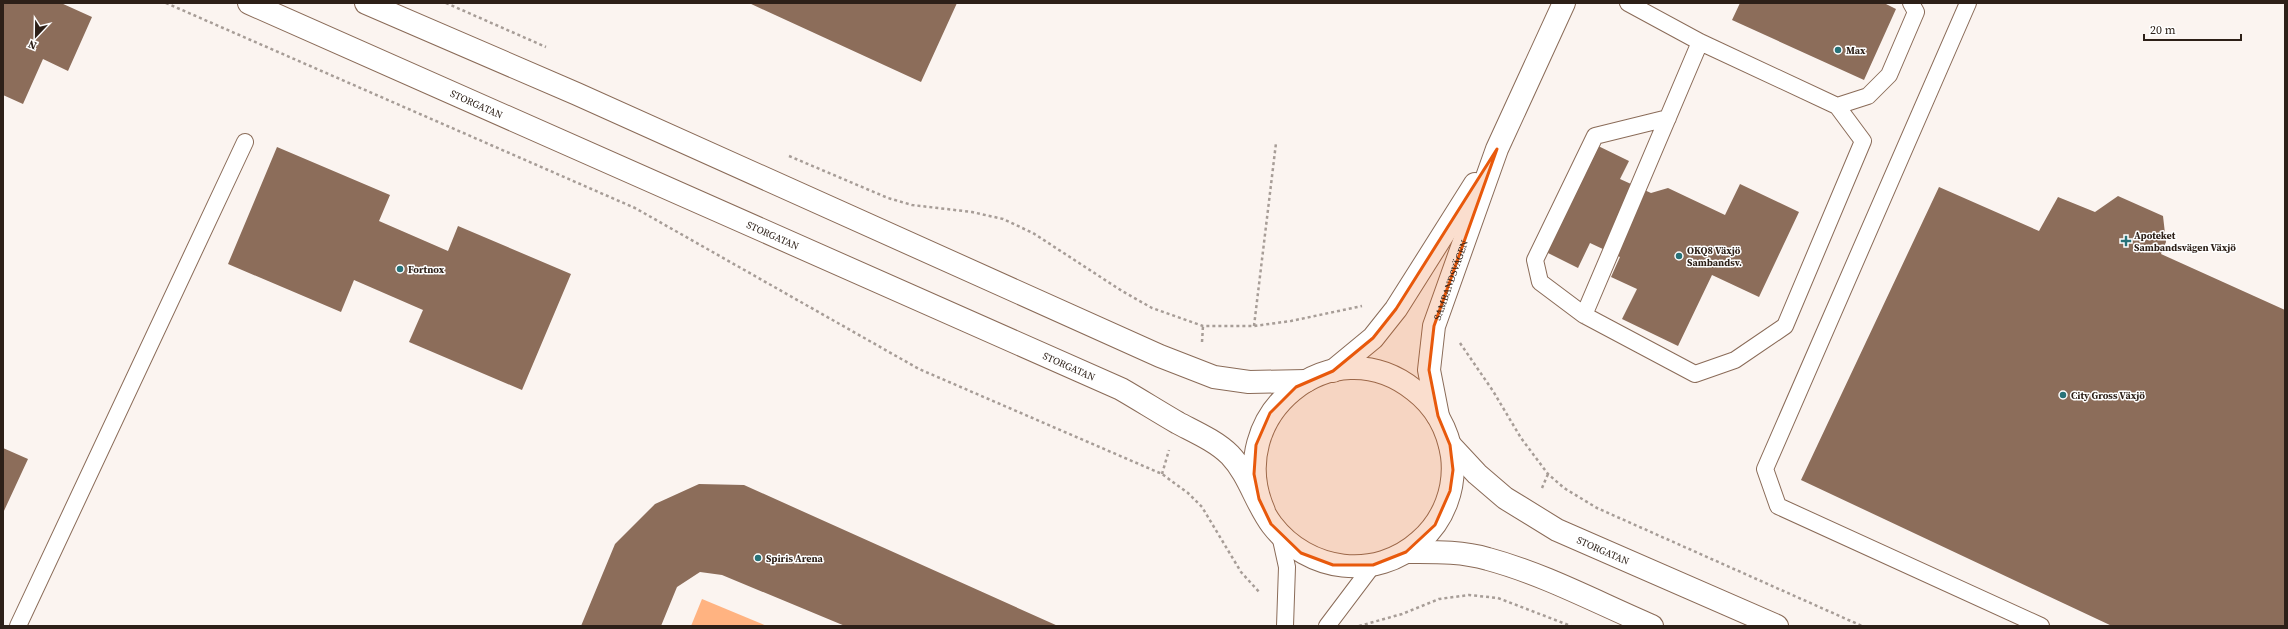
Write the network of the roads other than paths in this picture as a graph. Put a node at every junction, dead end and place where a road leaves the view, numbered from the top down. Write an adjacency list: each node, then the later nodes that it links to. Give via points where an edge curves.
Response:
1 (249, 3): 17 (main road, STORGATAN, via 1121,389 1206,437 1230,455)
2 (366, 3): 14 (main road, STORGATAN, via 577,94 1160,356 1214,376 1249,382)
3 (1564, 3): 11 (main road, SAMBANDSVÄGEN)
4 (1628, 3): 7 (lane)
5 (1911, 3): 8 (lane, via 1916,12 1889,75 1868,96)
6 (1968, 3): 26 (lane, via 1765,469 1778,506)
7 (1700, 42): 8 (lane); 9 (lane)
8 (1837, 106): 12 (lane, via 1863,141 1785,326 1735,360 1695,374)
9 (1668, 118): 12 (lane); 12 (lane, via 1595,136 1535,260 1540,282)
10 (245, 142): 21 (lane)
11 (1497, 149): 13 (main road, SAMBANDSVÄGEN, via 1396,309 1374,338); 15 (main road, SAMBANDSVÄGEN, via 1434,326 1429,370)
12 (1584, 315)
13 (1333, 371): 14 (main road, STORGATAN); 15 (main road, STORGATAN, via 1366,369 1393,377 1422,396)
14 (1306, 380): 17 (main road, STORGATAN, via 1291,390 1276,406 1259,436 1254,474)
15 (1438, 416): 16 (main road, STORGATAN)
16 (1450, 445): 19 (main road, STORGATAN, via 1453,470 1445,507 1429,532); 25 (main road, STORGATAN, via 1477,474 1505,498 1557,530)
17 (1264, 511): 18 (main road, STORGATAN)
18 (1280, 535): 20 (main road, STORGATAN, via 1302,553 1321,562 1346,567); 22 (lane, via 1287,567)
19 (1406, 552): 20 (main road, STORGATAN); 24 (main road, STORGATAN, via 1447,552 1487,558 1528,572)
20 (1373, 565): 23 (lane)
21 (18, 626)
22 (1285, 626)
23 (1328, 626)
24 (1652, 626)
25 (1777, 626)
26 (2041, 626)

